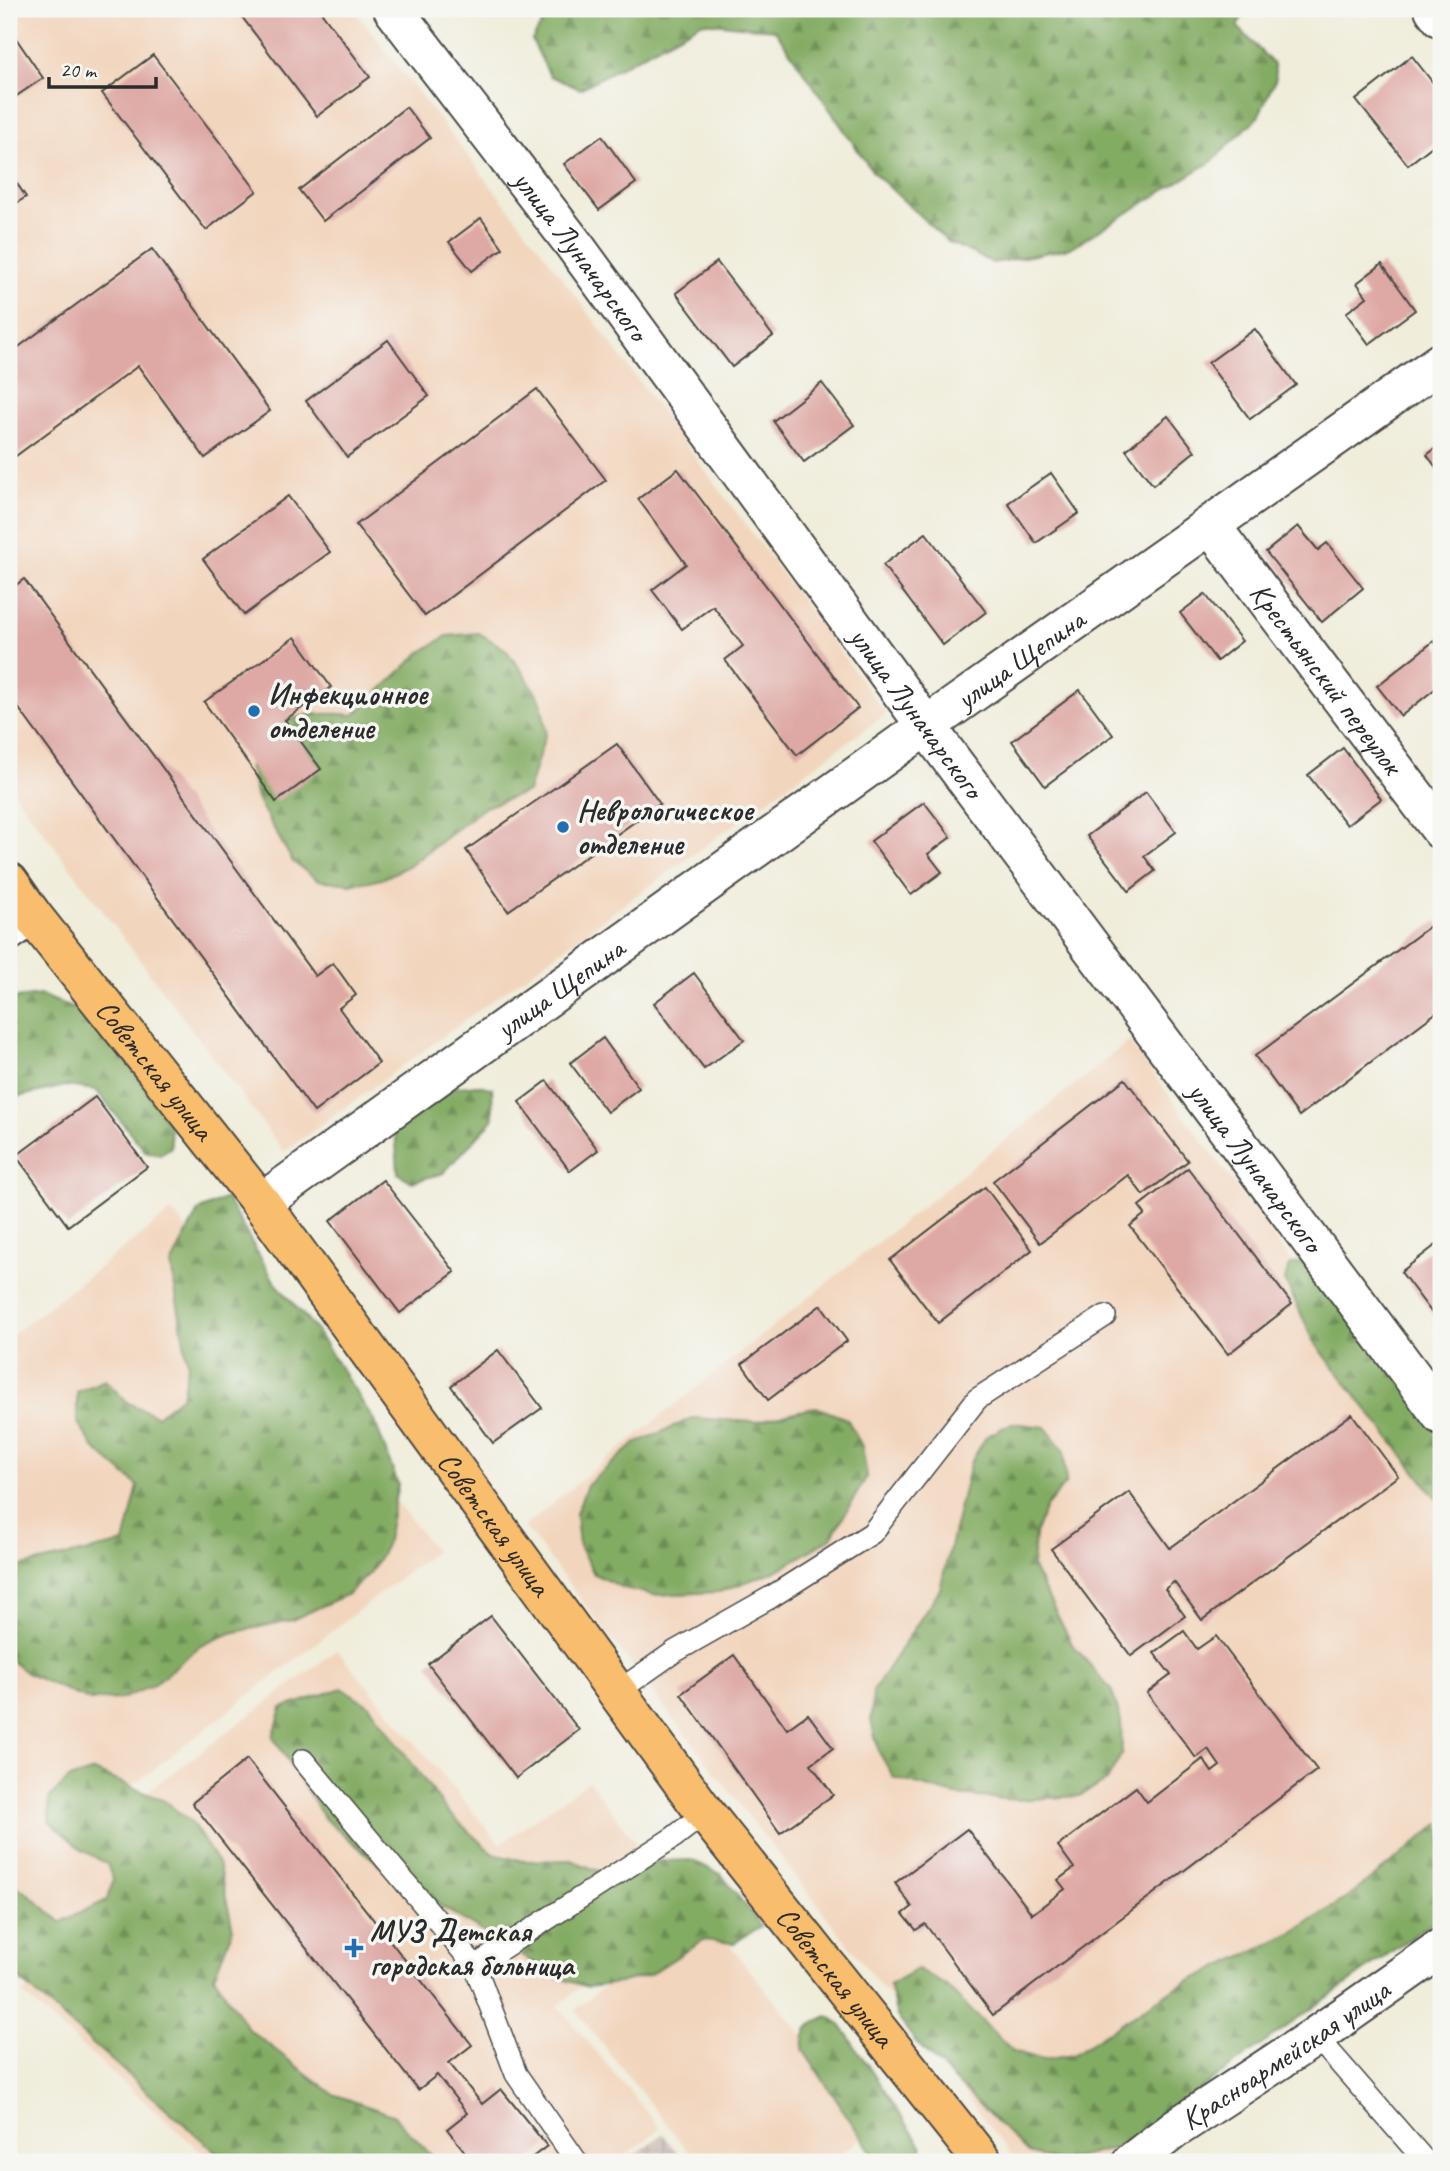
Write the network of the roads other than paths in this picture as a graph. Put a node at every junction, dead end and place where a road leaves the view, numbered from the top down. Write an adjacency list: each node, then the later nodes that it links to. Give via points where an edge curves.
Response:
1 (393, 9): 6 (street, улица Луначарского, via 575,246)
2 (1434, 9): 3 (street)
3 (1441, 18)
4 (1441, 362): 5 (street, улица Щепина)
5 (1211, 526): 6 (street, улица Щепина); 7 (street, Крестьянский переулок)
6 (926, 726): 10 (street, улица Щепина); 12 (street, улица Луначарского)
7 (1441, 830)
8 (9, 882): 9 (main road, Советская улица)
9 (20, 923): 10 (main road, Советская улица)
10 (261, 1203): 13 (main road, Советская улица)
11 (1105, 1316): 13 (lane, via 977,1399 872,1533 674,1652)
12 (1441, 1415)
13 (617, 1692): 15 (main road, Советская улица)
14 (303, 1760): 17 (lane)
15 (705, 1814): 17 (lane); 20 (main road, Советская улица)
16 (1441, 1948): 18 (street, Красноармейская улица)
17 (475, 1966): 19 (lane, via 516,2074)
18 (1316, 2036): 21 (street, Красноармейская улица); 22 (lane)
19 (577, 2162)
20 (983, 2162)
21 (1132, 2162)
22 (1426, 2162)

